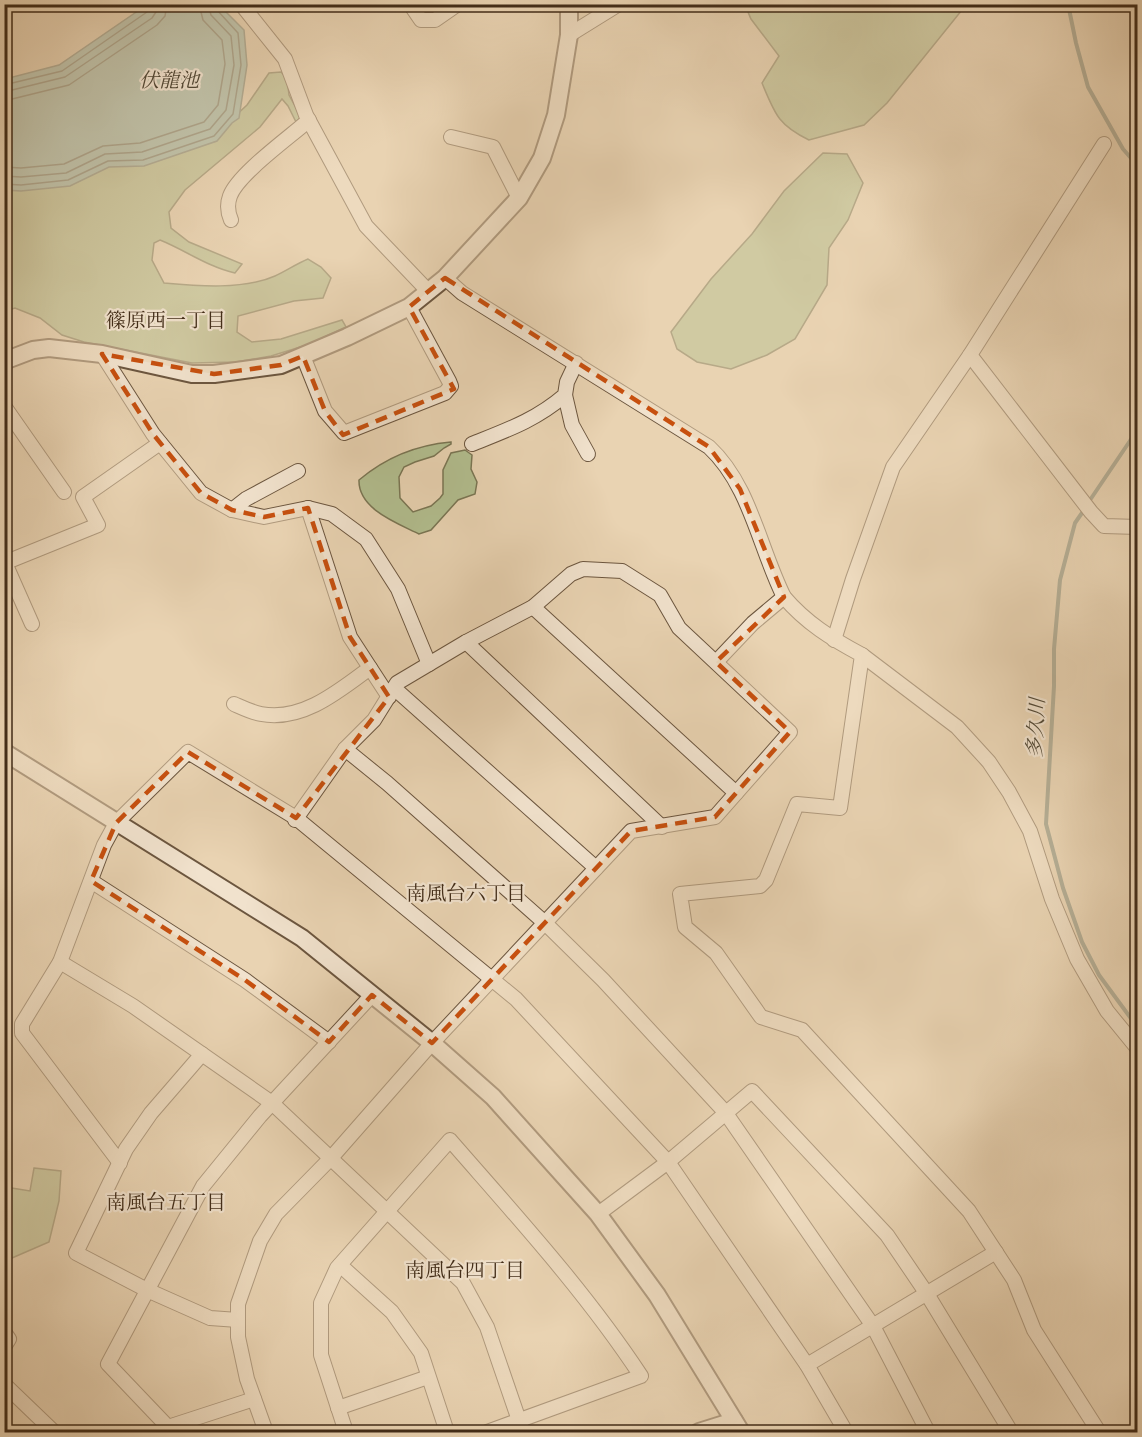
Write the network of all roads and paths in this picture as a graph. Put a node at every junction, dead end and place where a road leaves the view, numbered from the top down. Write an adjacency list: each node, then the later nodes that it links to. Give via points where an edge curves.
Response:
1 (410, 4): 2 (street, via 421,20 435,20)
2 (458, 4)
3 (569, 4): 6 (street)
4 (619, 4): 6 (street)
5 (245, 6): 7 (street, via 285,59)
6 (569, 35): 10 (street, via 556,114 542,158)
7 (309, 120): 11 (street, via 243,177 230,196); 13 (street, via 366,226)
8 (451, 137): 10 (street, via 493,147)
9 (1104, 144): 16 (street)
10 (519, 198): 12 (street)
11 (231, 220)
12 (445, 278): 13 (street); 19 (street, via 462,293)
13 (428, 291): 14 (street)
14 (409, 307): 17 (street); 17 (street, via 449,381 445,393 344,433 325,411)
15 (102, 354): 17 (street, via 192,374 280,365); 18 (street, via 49,348); 22 (street)
16 (970, 355): 29 (street, via 1104,526); 34 (street, via 893,467)
17 (303, 356)
18 (4, 361)
19 (576, 363): 20 (street); 31 (street, via 709,447 723,460 740,489)
20 (565, 395): 23 (street, via 537,417); 24 (street, via 572,425)
21 (4, 406): 26 (street)
22 (160, 443): 28 (street, via 201,493); 30 (street, via 83,497 98,525)
23 (472, 444)
24 (588, 454)
25 (298, 471): 28 (street)
26 (64, 492)
27 (308, 508): 28 (street, via 264,517); 38 (street, via 332,514 366,538 399,589); 39 (street, via 350,637)
28 (232, 510)
29 (1137, 527)
30 (5, 563): 33 (street)
31 (784, 597): 34 (street, via 801,616); 37 (street)
32 (533, 607): 35 (street); 37 (street, via 570,574 583,569 622,571 660,595 679,628); 44 (street)
33 (32, 624)
34 (834, 640): 36 (street)
35 (466, 642): 38 (street); 47 (street)
36 (862, 655): 56 (street, via 957,727 989,762 1030,831 1077,959 1107,1011); 65 (street, via 840,808 798,804 760,886 680,894 685,927 716,953 761,1017 802,1030 969,1212)
37 (716, 662): 44 (street, via 789,732)
38 (429, 664): 40 (street, via 397,683)
39 (370, 668): 40 (street); 41 (street, via 342,690 309,708 261,714)
40 (392, 692): 42 (street, via 374,720); 48 (street)
41 (234, 704)
42 (345, 749): 45 (street); 50 (street)
43 (4, 752): 46 (street)
44 (736, 793): 47 (street, via 715,817)
45 (295, 819): 46 (street, via 188,752); 52 (street)
46 (116, 823): 49 (street); 53 (street, via 302,938)
47 (662, 827): 48 (street, via 631,831)
48 (596, 868): 50 (street)
49 (91, 881): 51 (street); 54 (street, via 245,981)
50 (545, 923): 52 (street); 59 (street)
51 (60, 962): 57 (street); 61 (street, via 22,1024 22,1033)
52 (492, 979): 55 (street); 62 (street, via 516,999)
53 (372, 995): 54 (street); 55 (street)
54 (329, 1042): 58 (street)
55 (432, 1043): 60 (street); 64 (street, via 493,1097)
56 (1137, 1049)
57 (202, 1054): 58 (street); 61 (street, via 151,1113)
58 (272, 1104): 60 (street); 67 (street, via 203,1186)
59 (725, 1112): 62 (street); 68 (street, via 752,1091 887,1235); 70 (street)
60 (331, 1158): 63 (street); 69 (street, via 276,1214 260,1241 238,1304)
61 (120, 1162): 67 (street, via 76,1254)
62 (668, 1162): 64 (street); 73 (street)
63 (387, 1210): 66 (street); 78 (street, via 463,1283 487,1327); 78 (street, via 450,1140 562,1269 641,1376)
64 (598, 1214): 79 (street, via 657,1295)
65 (996, 1252): 68 (street); 89 (street, via 1014,1280 1034,1330)
66 (340, 1265): 74 (street, via 392,1312 421,1353); 77 (street, via 321,1303 321,1355)
67 (147, 1290): 69 (street, via 210,1318); 76 (street, via 108,1364 168,1427)
68 (927, 1294): 70 (street); 88 (street)
69 (238, 1320): 76 (street, via 238,1337)
70 (873, 1326): 73 (street); 87 (street)
71 (4, 1332): 72 (street, via 9,1339)
72 (4, 1347)
73 (807, 1365): 86 (street)
74 (428, 1377): 77 (street); 83 (street)
75 (4, 1384): 80 (street)
76 (254, 1399): 81 (street)
77 (338, 1407): 82 (street)
78 (521, 1427): 84 (street)
79 (737, 1427): 85 (street)
80 (54, 1432)
81 (266, 1432)
82 (346, 1432)
83 (447, 1432)
84 (487, 1432)
85 (699, 1432)
86 (846, 1432)
87 (928, 1432)
88 (1011, 1432)
89 (1099, 1432)

